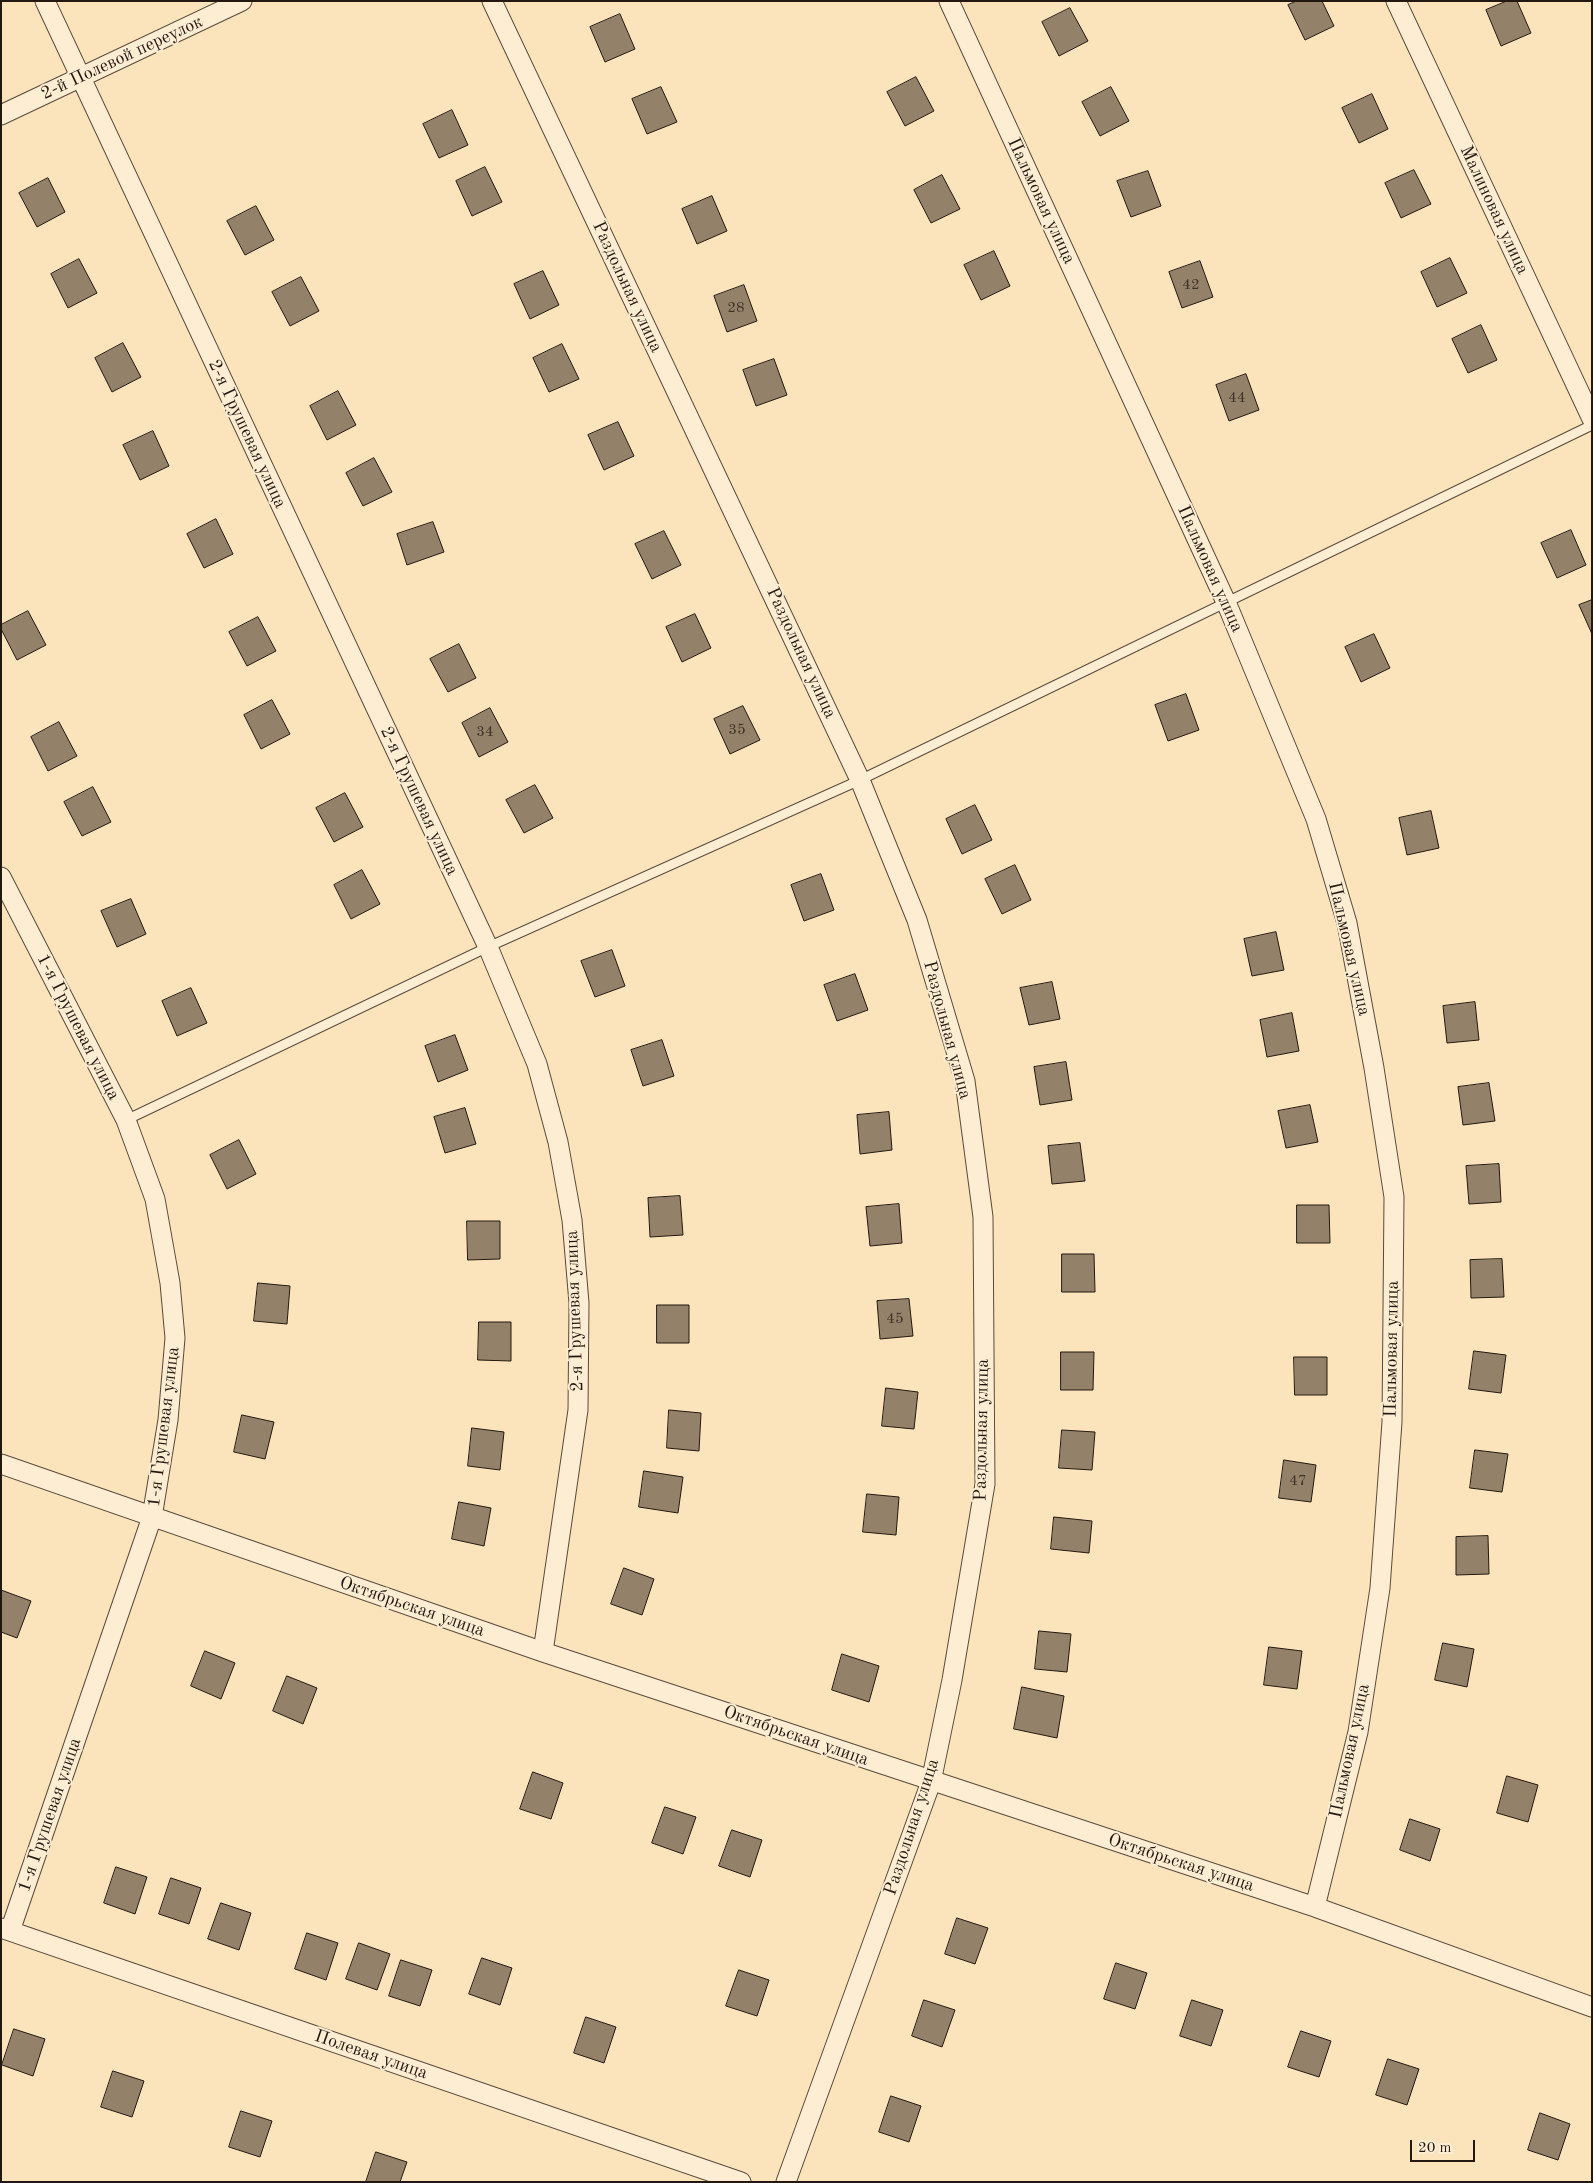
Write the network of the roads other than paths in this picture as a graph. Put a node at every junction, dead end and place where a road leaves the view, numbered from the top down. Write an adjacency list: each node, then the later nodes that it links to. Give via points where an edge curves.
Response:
1 (44, 1): 6 (street, 2-я Грушевая улица)
2 (242, 1): 6 (street, 2-й Полевой переулок)
3 (492, 1): 11 (street, Раздольная улица)
4 (949, 1): 10 (street, Пальмовая улица)
5 (1396, 1): 8 (street, Малиновая улица)
6 (81, 79): 7 (street, 2-й Полевой переулок); 13 (street, 2-я Грушевая улица)
7 (1, 115)
8 (1592, 419)
9 (1592, 425): 10 (lane)
10 (1226, 602): 11 (lane); 19 (street, Пальмовая улица, via 1316,819 1347,923 1394,1197 1392,1422 1380,1588 1358,1732)
11 (860, 780): 13 (lane); 18 (street, Раздольная улица, via 917,920 965,1081 983,1217 985,1484)
12 (1, 877): 14 (street, 1-я Грушевая улица)
13 (488, 947): 14 (lane); 17 (street, 2-я Грушевая улица, via 537,1064 558,1142 572,1220 576,1266 578,1410)
14 (126, 1120): 16 (street, 1-я Грушевая улица, via 155,1199 170,1283 175,1338 168,1420)
15 (1, 1464): 16 (street, Октябрьская улица)
16 (152, 1517): 17 (street, Октябрьская улица); 20 (street, 1-я Грушевая улица)
17 (543, 1652): 18 (street, Октябрьская улица)
18 (931, 1782): 19 (street, Октябрьская улица); 23 (street, Раздольная улица)
19 (1315, 1907): 21 (street, Октябрьская улица)
20 (6, 1929): 22 (street, Полевая улица)
21 (1592, 2006)
22 (741, 2182)
23 (786, 2182)

